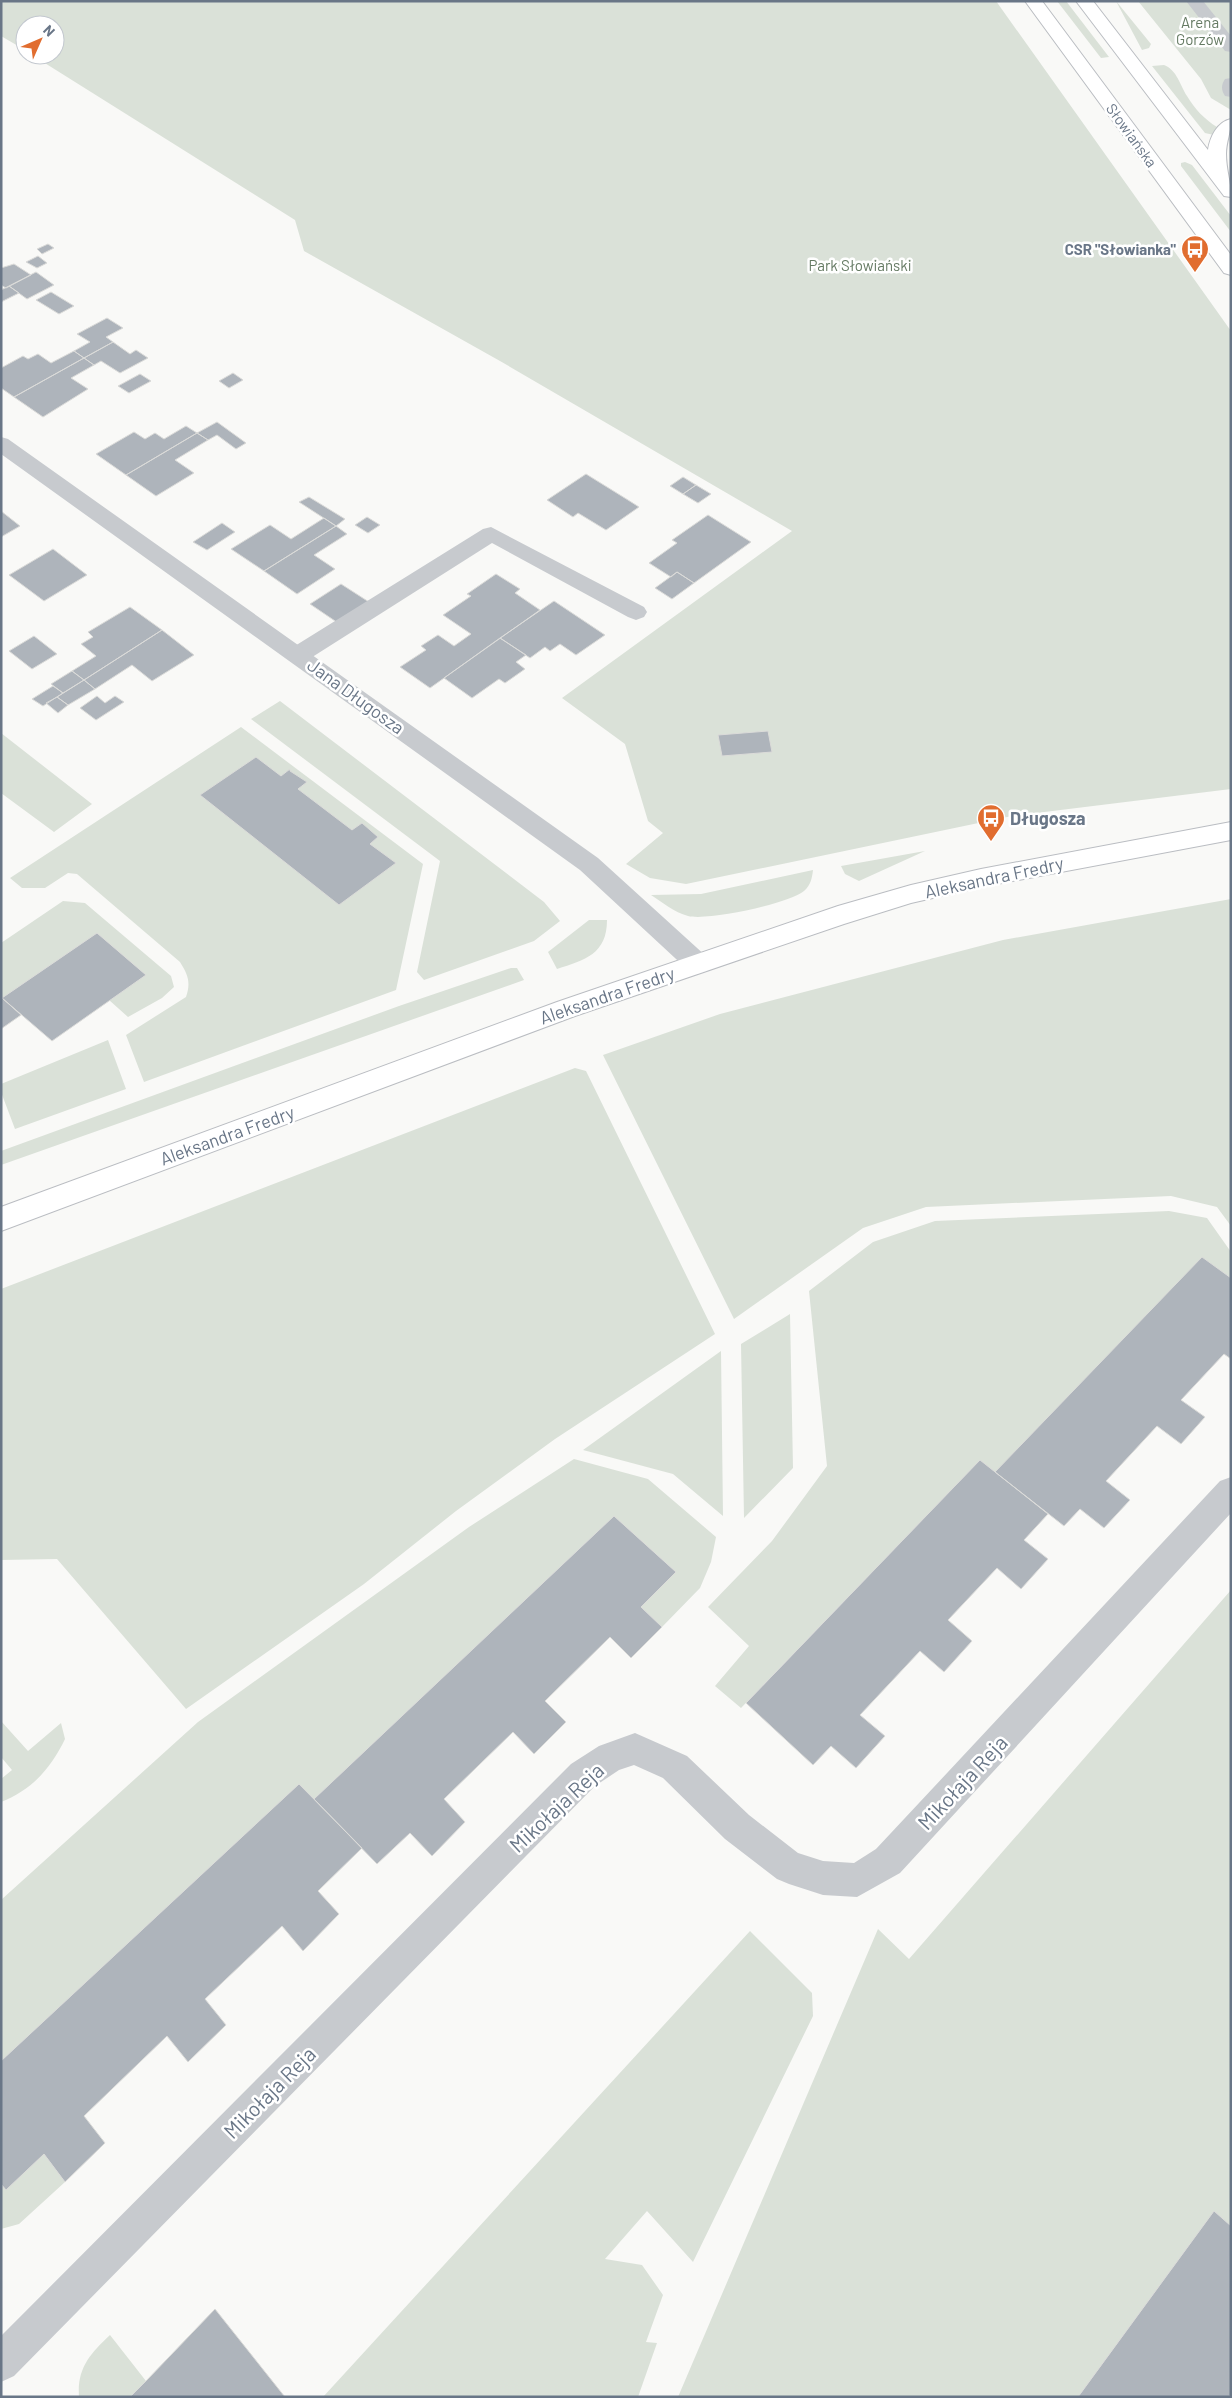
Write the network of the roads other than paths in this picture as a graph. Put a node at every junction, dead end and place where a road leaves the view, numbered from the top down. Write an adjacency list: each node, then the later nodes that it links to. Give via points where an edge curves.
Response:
1 (1033, 1): 10 (main road, Słowiańska)
2 (1084, 1): 8 (main road)
3 (1194, 1): 4 (street)
4 (1231, 47)
5 (1231, 83): 6 (street)
6 (1231, 92)
7 (1231, 124): 8 (main road, via 1219,140 1216,156)
8 (1218, 176): 9 (main road)
9 (1231, 192)
10 (1231, 269)
11 (1, 444): 13 (street, Jana Długosza)
12 (636, 612): 13 (street, via 491,534)
13 (298, 655): 15 (street, Jana Długosza, via 589,864)
14 (1231, 832): 15 (main road, Aleksandra Fredry, via 911,894)
15 (698, 964): 16 (main road, Aleksandra Fredry, via 566,1009)
16 (1, 1219)
17 (1231, 1491): 18 (street, Mikołaja Reja, via 888,1861 857,1880 823,1878 789,1867 737,1827 675,1767 656,1757 635,1749 610,1757 583,1775)
18 (1, 2363)

